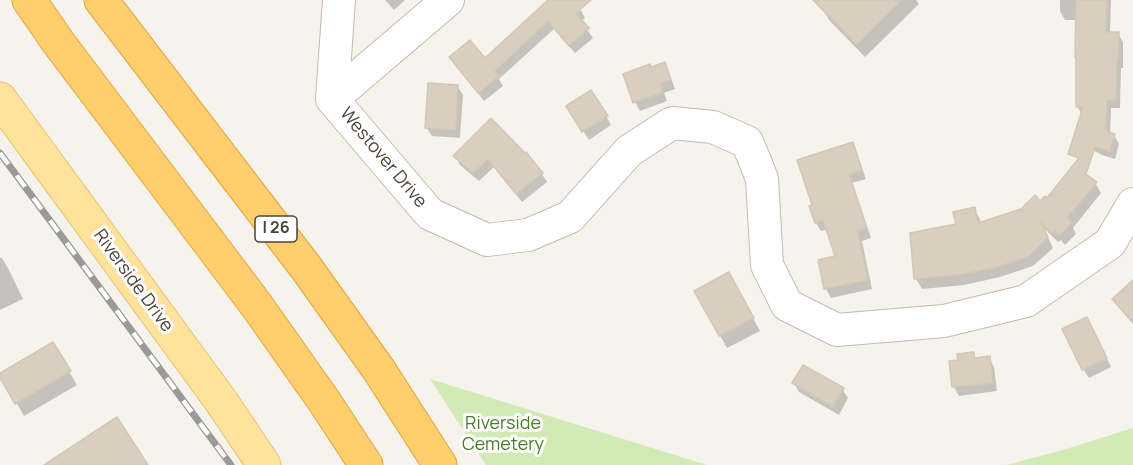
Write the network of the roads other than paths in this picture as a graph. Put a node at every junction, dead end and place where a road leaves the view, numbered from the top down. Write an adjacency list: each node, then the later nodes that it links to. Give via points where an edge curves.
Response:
1 (28, 0): 9 (highway, via 257,306)
2 (101, 0): 10 (highway, I 26, via 307,269)
3 (339, 0): 6 (street, Westover Drive)
4 (448, 0): 6 (street)
5 (0, 99): 8 (main road, Riverside Drive)
6 (332, 99): 7 (street, Westover Drive, via 430,214 487,240 528,235 570,217 629,152 672,123 713,127 747,142 762,179 767,265 788,305 837,330 944,321 1026,301 1110,243)
7 (1133, 204)
8 (264, 465)
9 (366, 465)
10 (440, 465)

